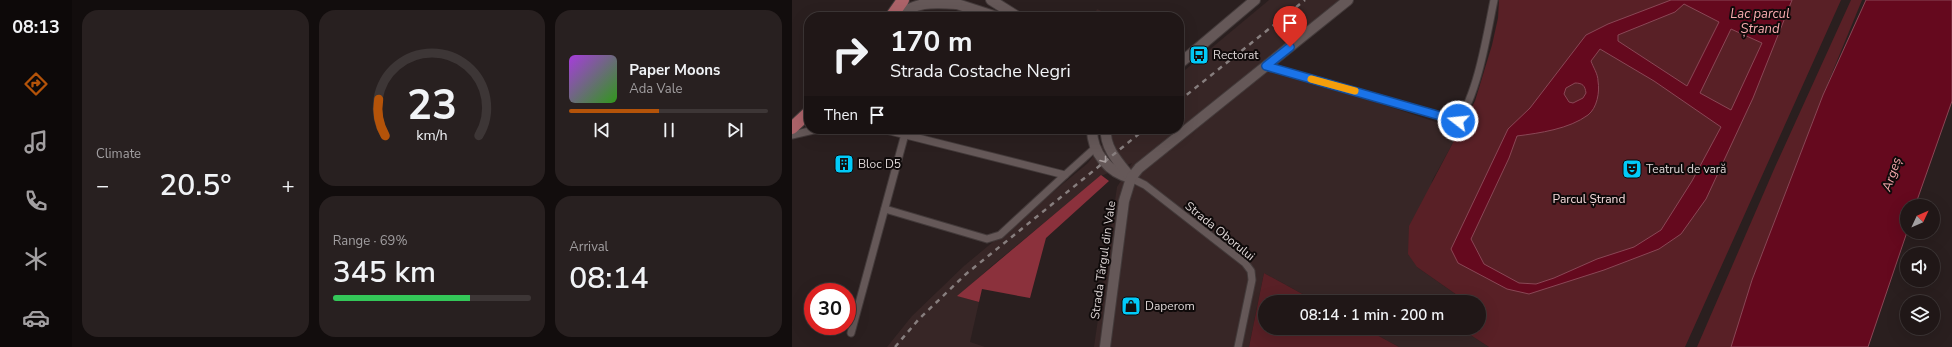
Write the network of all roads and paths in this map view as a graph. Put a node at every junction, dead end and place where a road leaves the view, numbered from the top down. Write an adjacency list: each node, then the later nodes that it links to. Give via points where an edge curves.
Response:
1 (903, 0): 7 (main road)
2 (991, 0): 10 (main road)
3 (1255, 0): 11 (main road)
4 (1348, 0): 12 (main road)
5 (1494, 0): 12 (street, via 1470,100 1458,121)
6 (954, 2): 8 (main road, via 921,4); 9 (main road)
7 (895, 12)
8 (902, 12)
9 (983, 12)
10 (1010, 12)
11 (1184, 60)
12 (1266, 66): 15 (main road)
13 (804, 117): 14 (main road)
14 (792, 128)
15 (1184, 132)
16 (804, 133): 21 (street)
17 (905, 134): 23 (street); 25 (street)
18 (1093, 134): 22 (main road)
19 (1105, 134): 24 (main road, via 1110,148)
20 (1181, 134): 24 (main road, via 1139,168)
21 (792, 136)
22 (1095, 148): 23 (street); 24 (main road, one-way to 24, via 1110,168 1120,175)
23 (1065, 176): 25 (street, via 994,238 987,239)
24 (1131, 178): 27 (main road, Strada Târgul din Vale, via 1124,201); 28 (street, Strada Oborului, via 1145,185 1245,263 1251,272 1252,280)
25 (885, 209): 26 (street)
26 (856, 318)
27 (1105, 347)
28 (1238, 347)

